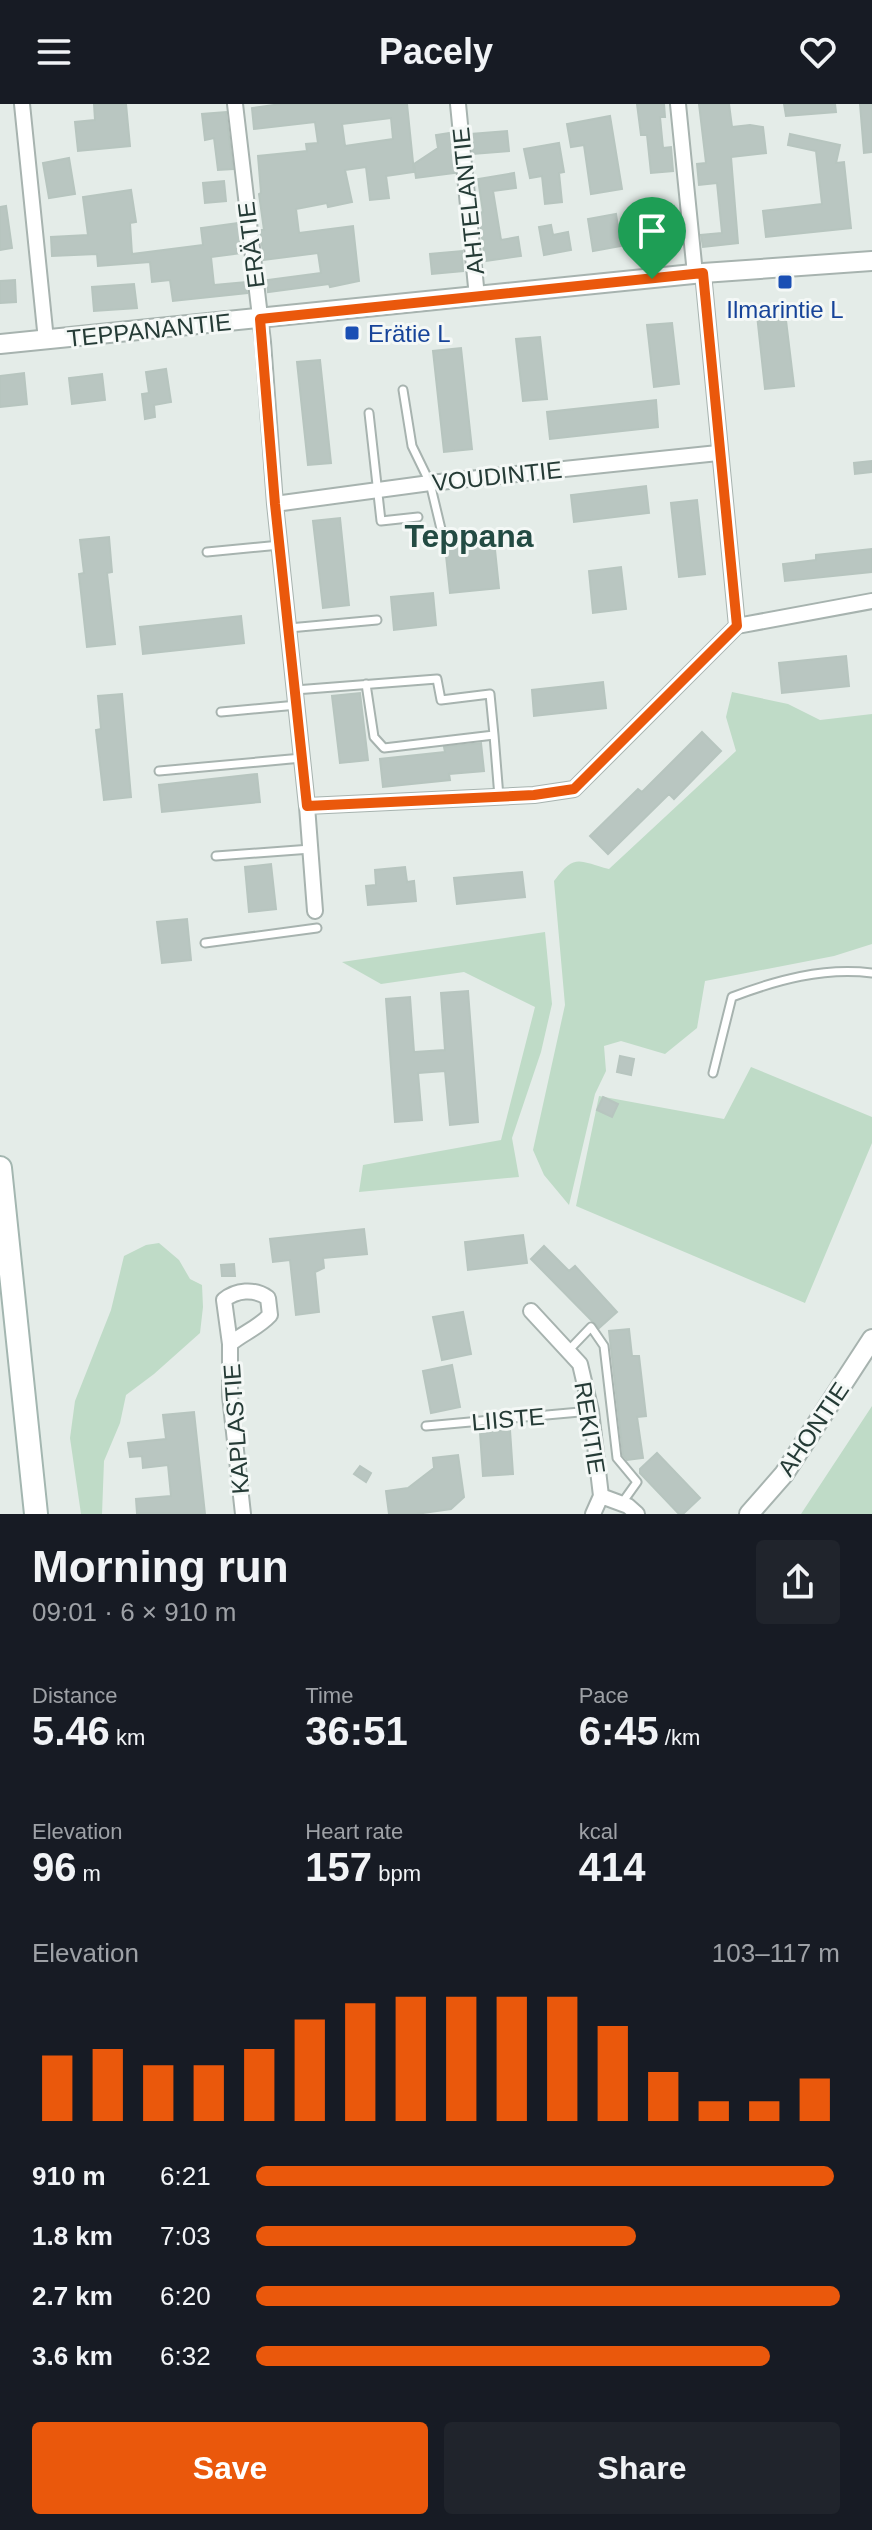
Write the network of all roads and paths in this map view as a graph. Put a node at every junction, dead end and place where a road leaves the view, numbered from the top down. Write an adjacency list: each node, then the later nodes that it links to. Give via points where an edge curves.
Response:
1 (22, 104): 9 (street)
2 (235, 104): 8 (street, ERÄTIE)
3 (458, 104): 7 (street, AHTELANTIE)
4 (678, 104): 6 (street)
5 (872, 261): 6 (street, TEPPANANTIE)
6 (699, 274): 7 (street, TEPPANANTIE); 13 (street)
7 (477, 297): 8 (street, TEPPANANTIE)
8 (260, 319): 9 (street, TEPPANANTIE); 16 (street, ERÄTIE)
9 (46, 340): 10 (street, TEPPANANTIE)
10 (0, 344)
11 (403, 390): 14 (lane, via 412,446)
12 (369, 413): 15 (lane)
13 (718, 453): 14 (street, VOUDINTIE); 23 (street)
14 (430, 483): 15 (street, VOUDINTIE); 18 (lane)
15 (376, 490): 16 (street, VOUDINTIE); 17 (lane, via 381,521)
16 (275, 504): 19 (street, ERÄTIE)
17 (418, 517)
18 (441, 529)
19 (280, 545): 20 (lane); 24 (street, ERÄTIE)
20 (207, 552)
21 (872, 601): 23 (street)
22 (377, 620): 24 (lane)
23 (737, 626): 32 (street, via 574,789)
24 (289, 628): 26 (street, ERÄTIE)
25 (366, 684): 26 (lane); 29 (lane, via 374,737 384,748); 29 (lane, via 437,679 441,700 490,694)
26 (295, 690): 27 (street, ERÄTIE)
27 (297, 705): 28 (lane); 30 (street, ERÄTIE)
28 (221, 712)
29 (494, 735): 32 (lane)
30 (302, 758): 31 (lane); 33 (street, ERÄTIE)
31 (159, 771)
32 (499, 797): 33 (street)
33 (307, 806): 34 (street, ERÄTIE)
34 (311, 849): 35 (lane); 36 (street, ERÄTIE)
35 (216, 856)
36 (315, 911)
37 (317, 928): 38 (lane)
38 (205, 943)
39 (872, 973): 40 (lane, via 806,975 732,997)
40 (713, 1073)
41 (0, 1168): 50 (main road)
42 (531, 1311): 45 (street, REKITIE)
43 (872, 1339): 54 (street, AHONTIE, via 784,1474)
44 (230, 1344): 51 (street, KAPLASTIE)
45 (568, 1351): 46 (street, REKITIE, via 580,1364); 49 (lane, via 591,1327 604,1346 617,1458 637,1482)
46 (591, 1411): 47 (lane, LIISTE); 48 (street, REKITIE)
47 (426, 1426)
48 (601, 1496): 49 (street); 52 (street, REKITIE)
49 (621, 1504): 53 (street)
50 (36, 1514)
51 (243, 1514)
52 (593, 1514)
53 (637, 1514)
54 (749, 1514)

